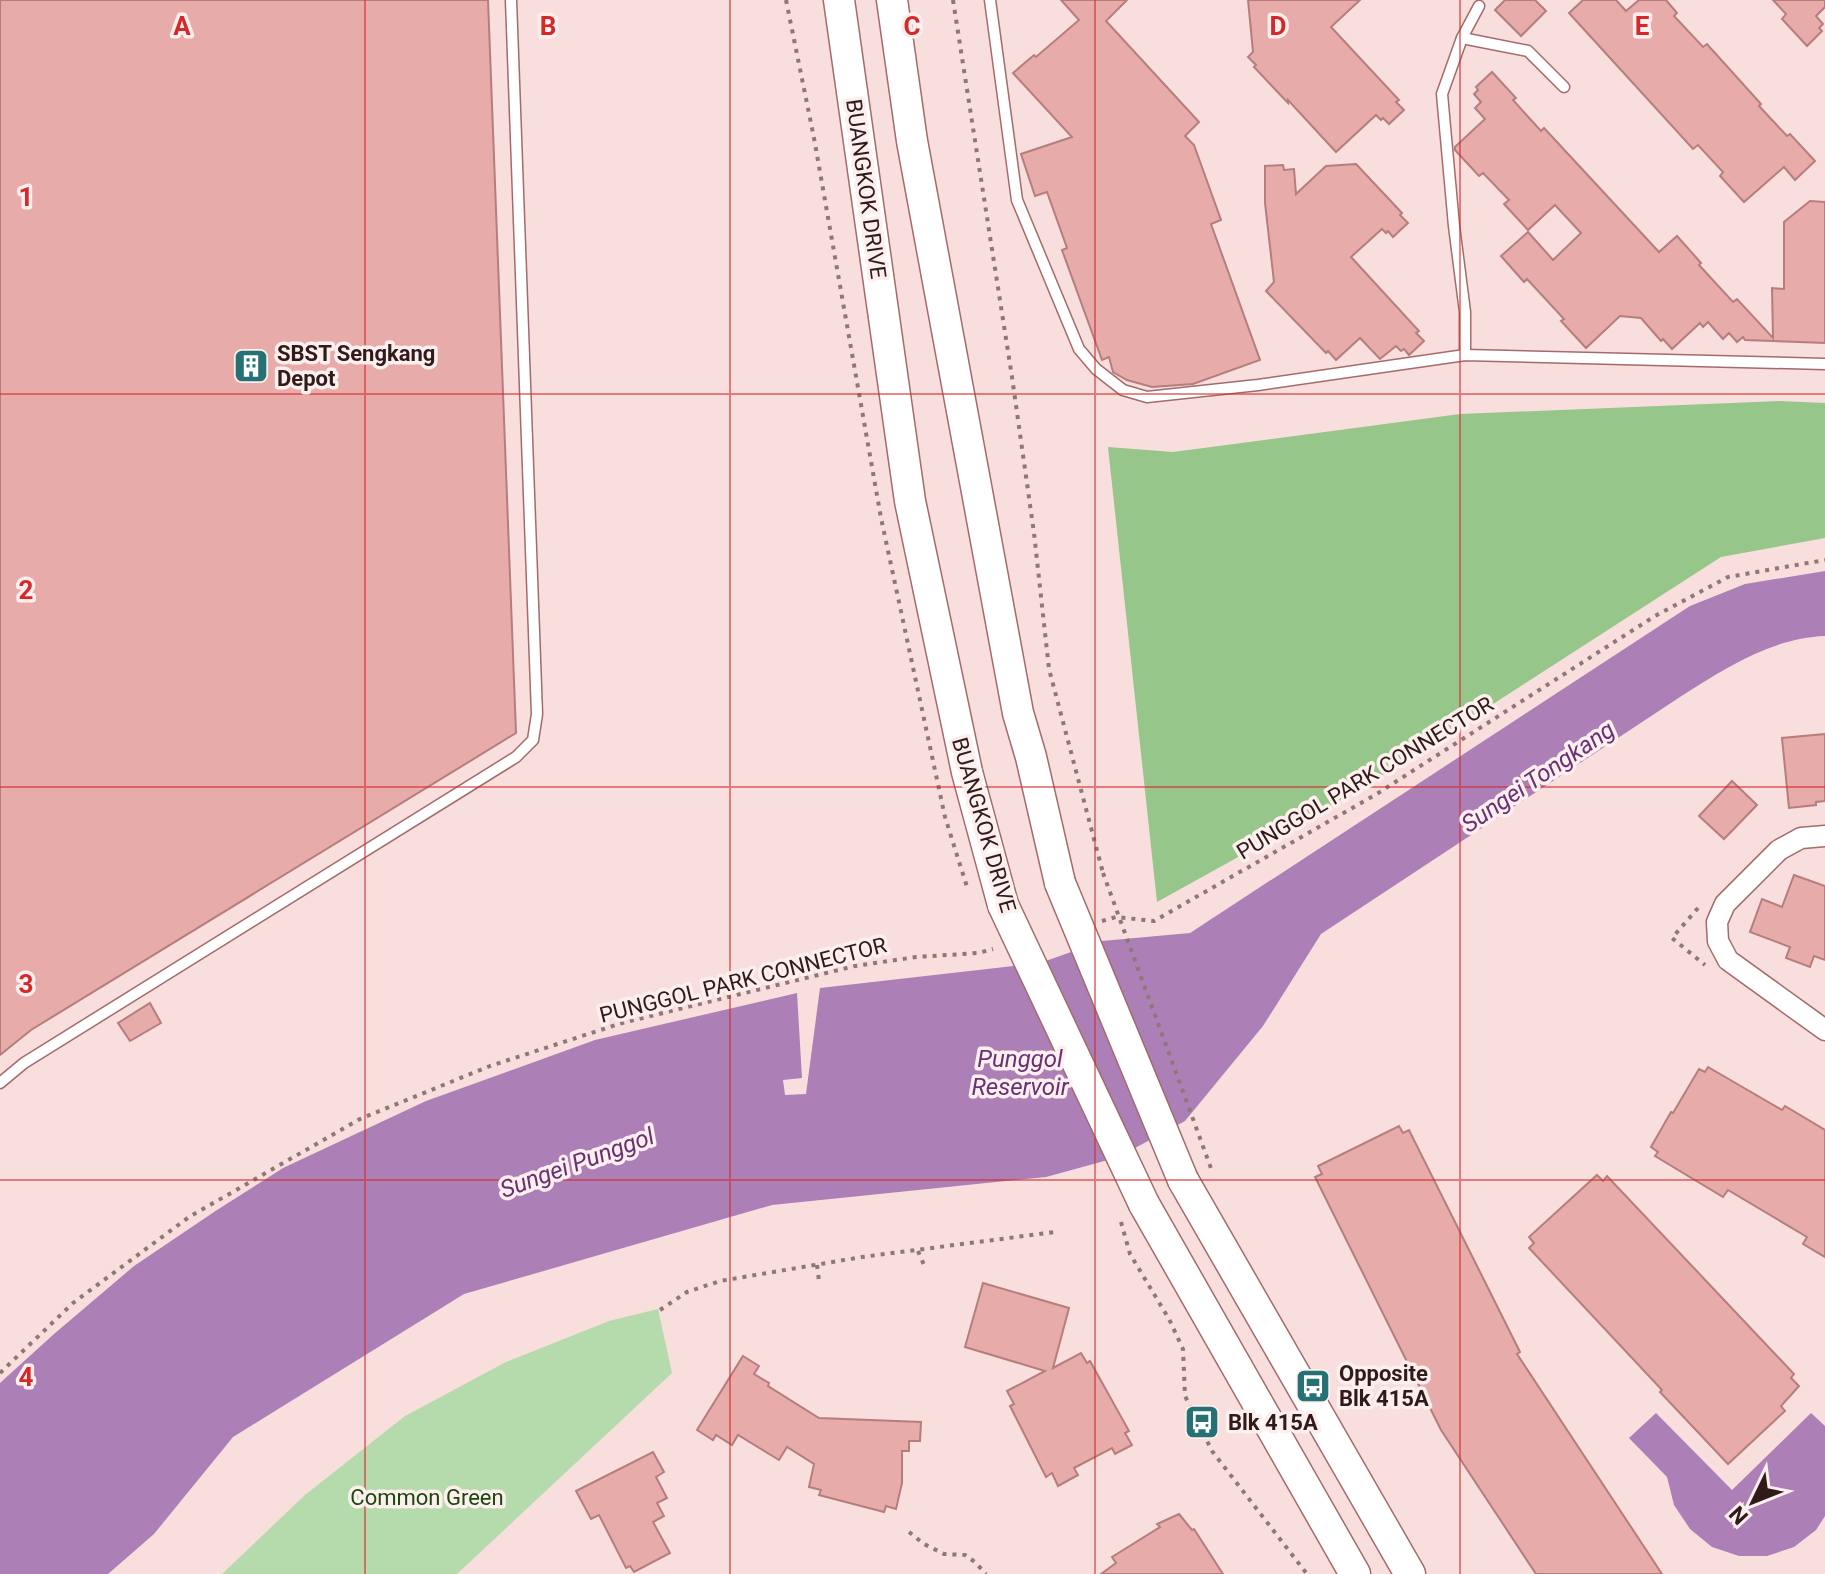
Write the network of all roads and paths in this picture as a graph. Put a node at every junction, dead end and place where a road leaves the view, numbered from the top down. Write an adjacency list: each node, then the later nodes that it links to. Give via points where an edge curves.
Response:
1 (511, 0): 18 (lane, via 537,714 533,740 516,757 24,1063)
2 (786, 0): 14 (path, via 881,518 945,817)
3 (839, 0): 20 (main road, BUANGKOK DRIVE, bridge, via 910,501 967,772 1003,905)
4 (892, 0): 32 (main road, bridge, via 912,141 1018,713 1060,883 1183,1180)
5 (953, 0): 19 (path, bridge, via 1012,377 1049,669 1103,873)
6 (990, 0): 10 (lane, via 1017,200 1079,349 1123,390 1147,397)
7 (1479, 6): 8 (lane)
8 (1462, 38): 9 (lane, via 1528,51); 10 (lane, via 1442,94)
9 (1564, 87)
10 (1465, 355): 11 (lane)
11 (1825, 364)
12 (1825, 560): 15 (path, PUNGGOL PARK CONNECTOR, via 1728,577 1655,616 1375,795 1154,921 1116,917)
13 (1825, 836): 17 (street, via 1801,838 1779,850 1725,904 1717,922 1718,941 1728,960)
14 (969, 892)
15 (1090, 923)
16 (992, 949): 27 (path, PUNGGOL PARK CONNECTOR, via 855,966 622,1023 490,1066 360,1119 189,1217 73,1303)
17 (1825, 1030)
18 (0, 1083)
19 (1212, 1171)
20 (1131, 1209): 30 (path, via 1130,1254 1183,1349 1185,1396 1212,1451); 31 (main road, BUANGKOK DRIVE)
21 (1055, 1232): 22 (path)
22 (918, 1251): 23 (path); 24 (path)
23 (817, 1265): 25 (path); 26 (path, via 720,1281 687,1292)
24 (924, 1265)
25 (819, 1281)
26 (660, 1310)
27 (0, 1373)
28 (909, 1532): 29 (path, via 944,1554 965,1555)
29 (986, 1574)
30 (1307, 1574)
31 (1355, 1574)
32 (1410, 1574)

